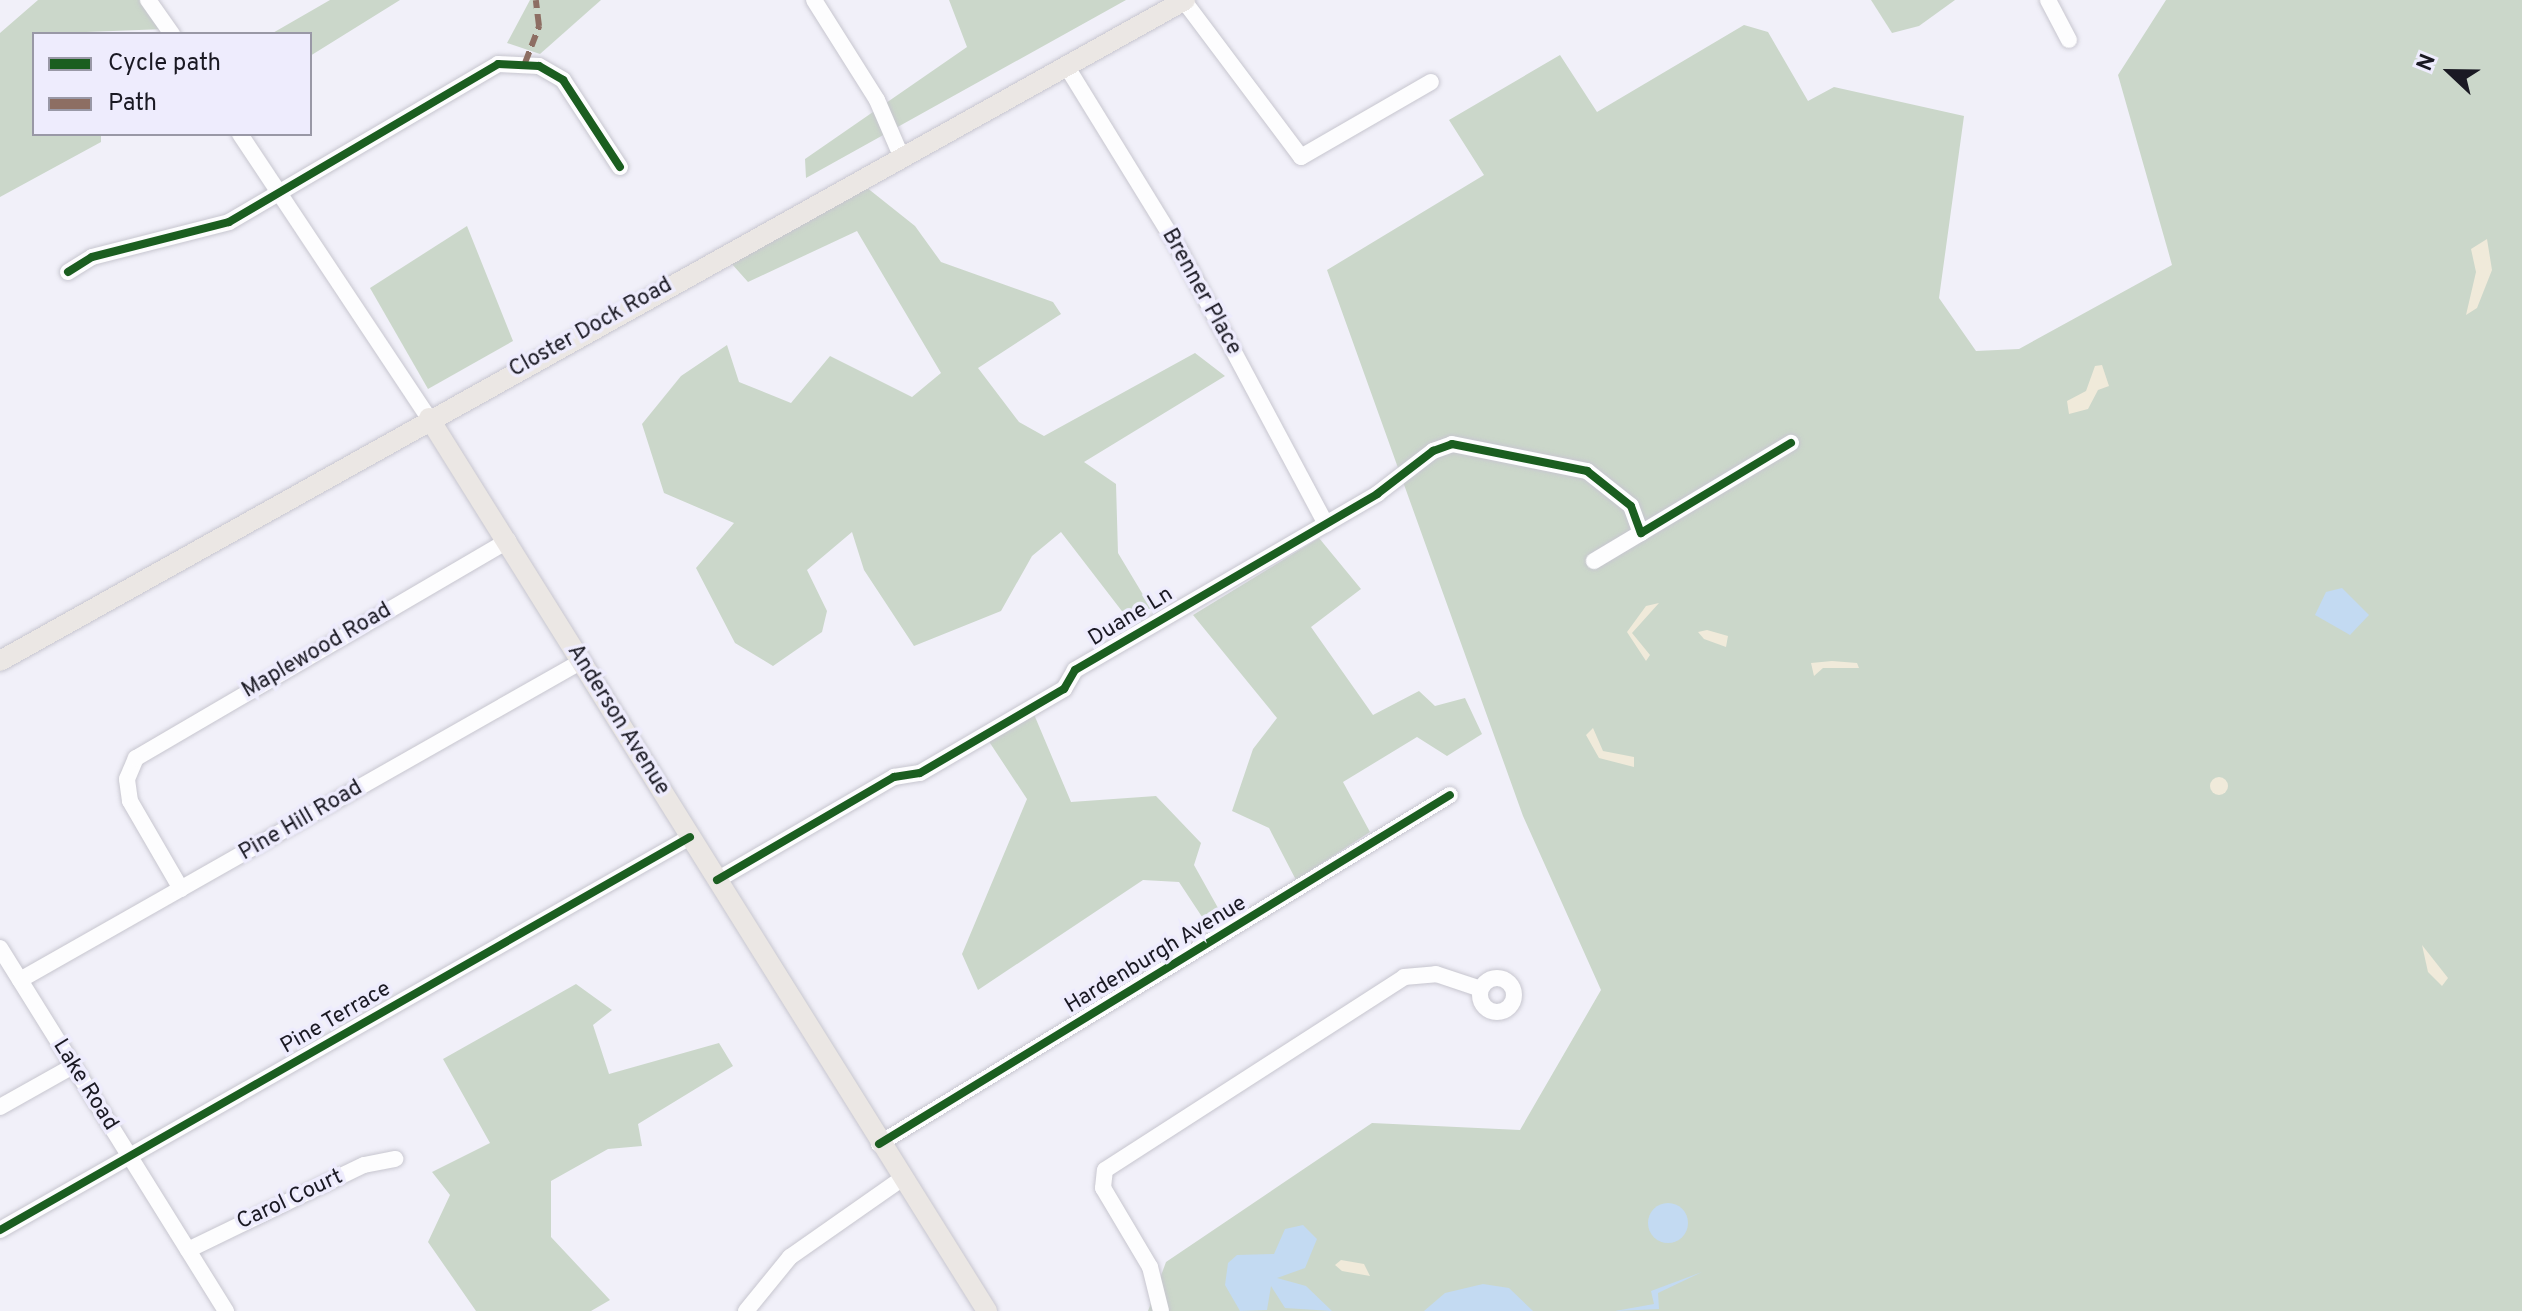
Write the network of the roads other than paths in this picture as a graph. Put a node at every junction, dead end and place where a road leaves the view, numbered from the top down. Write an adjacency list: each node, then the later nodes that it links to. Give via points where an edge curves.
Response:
1 (148, 0): 5 (street)
2 (814, 0): 10 (street, via 877,100)
3 (1184, 0): 7 (main road, Closter Dock Road); 8 (street, via 1301,157)
4 (2048, 0): 6 (street)
5 (171, 32)
6 (2069, 40)
7 (1067, 67): 10 (main road, Closter Dock Road); 16 (street, Brenner Place, via 1179,249)
8 (1431, 82)
9 (241, 136): 12 (street, Anderson Avenue)
10 (902, 158): 14 (main road, Closter Dock Road)
11 (620, 167): 12 (street, via 563,80 511,62 484,69)
12 (275, 195): 13 (street, via 204,231 92,257); 14 (street, Anderson Avenue)
13 (68, 272)
14 (429, 418): 18 (main road, Anderson Avenue); 20 (main road, Closter Dock Road)
15 (1791, 443): 17 (street)
16 (1326, 524): 17 (street, Duane Ln, via 1433,451 1452,444 1587,471 1631,506); 24 (street, Duane Ln, via 1075,670 1064,689)
17 (1641, 533): 19 (street)
18 (508, 541): 21 (main road, Anderson Avenue); 25 (street, Maplewood Road, via 144,750 130,767 130,801)
19 (1594, 561)
20 (0, 661)
21 (582, 661): 23 (main road, Anderson Avenue); 25 (street, Pine Hill Road)
22 (1450, 795): 31 (street, Hardenburgh Avenue)
23 (690, 837): 24 (main road, Anderson Avenue); 32 (street, Pine Terrace)
24 (717, 880): 31 (main road, Anderson Avenue)
25 (181, 889): 27 (street, Pine Hill Road)
26 (0, 948): 27 (street, Lake Road)
27 (20, 980): 29 (street, Lake Road)
28 (1481, 989): 40 (street, via 1436,974 1404,977 1105,1170 1103,1188 1150,1267)
29 (73, 1066): 30 (street); 32 (street, Lake Road)
30 (0, 1107)
31 (879, 1144): 34 (main road, Anderson Avenue)
32 (130, 1156): 35 (street, Pine Terrace); 36 (street, Lake Road)
33 (395, 1159): 36 (street, Carol Court, via 364,1165)
34 (900, 1180): 38 (street, via 790,1257); 39 (main road, Anderson Avenue)
35 (0, 1230)
36 (188, 1250): 37 (street, Lake Road)
37 (226, 1311)
38 (746, 1311)
39 (987, 1311)
40 (1161, 1311)

